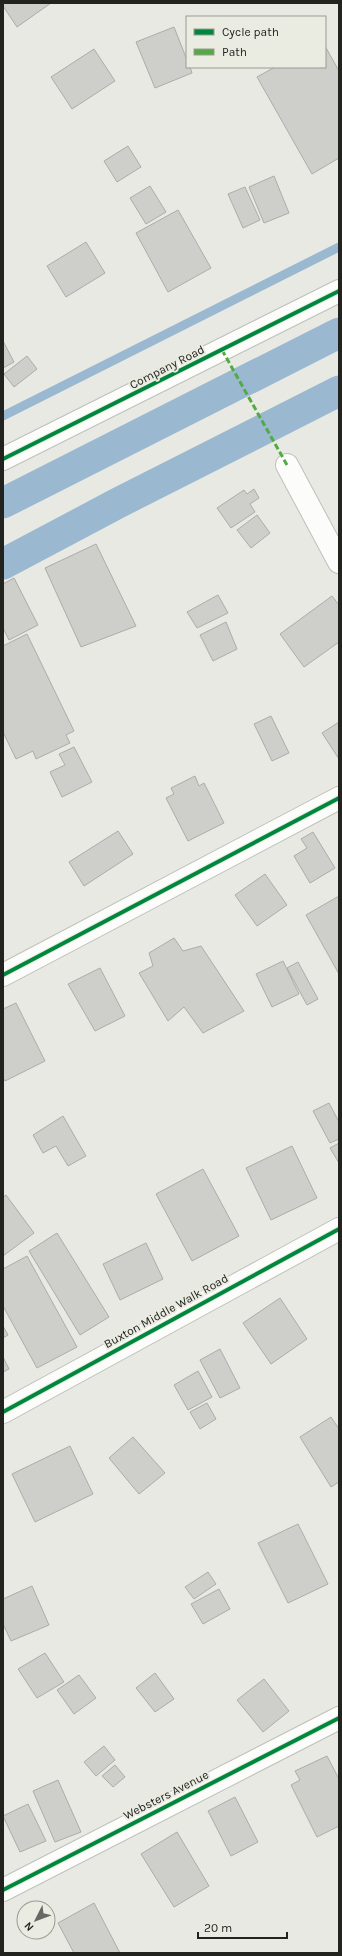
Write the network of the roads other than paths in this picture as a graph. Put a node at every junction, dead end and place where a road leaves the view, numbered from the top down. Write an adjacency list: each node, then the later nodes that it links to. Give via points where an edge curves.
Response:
1 (339, 291): 2 (street, Company Road)
2 (3, 460)
3 (287, 465): 4 (street)
4 (339, 562)
5 (339, 798): 6 (street)
6 (3, 975)
7 (339, 1228): 8 (street, Buxton Middle Walk Road)
8 (3, 1412)
9 (339, 1718): 10 (street, Websters Avenue)
10 (3, 1890)

